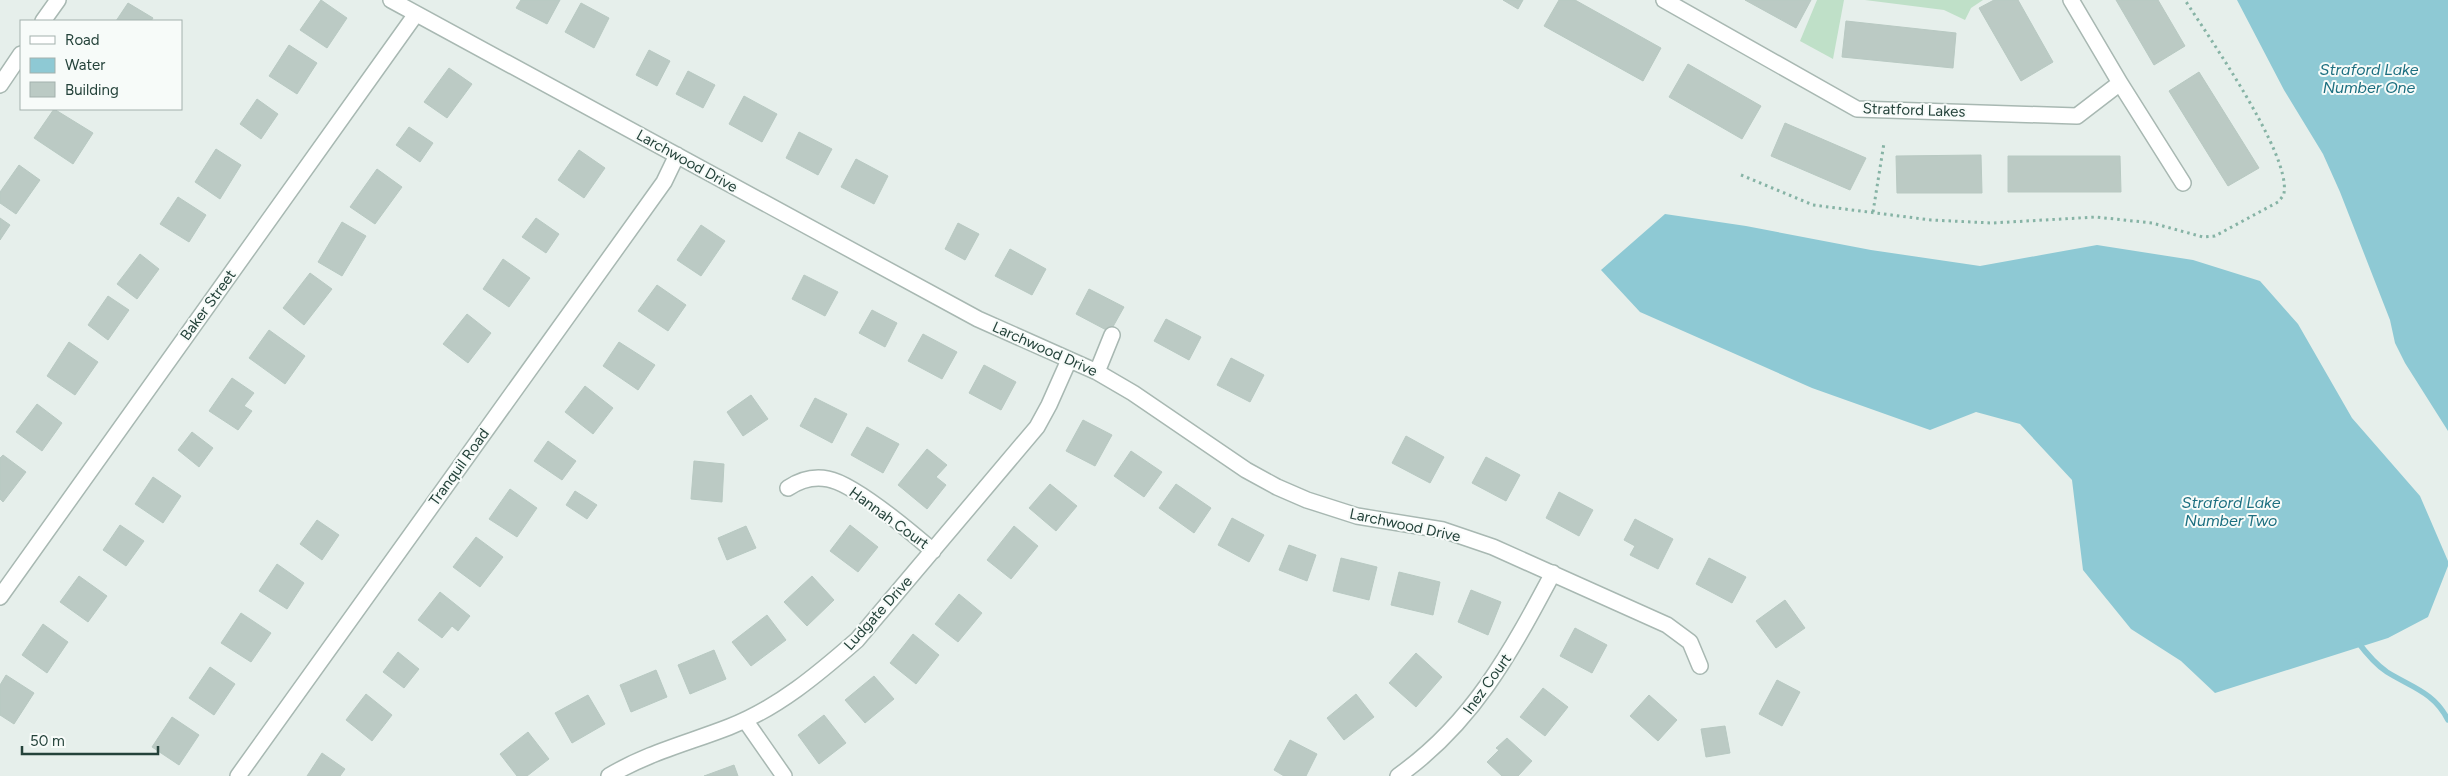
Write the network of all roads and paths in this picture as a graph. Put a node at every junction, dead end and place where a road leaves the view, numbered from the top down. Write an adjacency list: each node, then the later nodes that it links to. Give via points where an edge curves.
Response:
1 (58, 0): 7 (street)
2 (391, 0): 6 (street, Larchwood Drive)
3 (1664, 0): 9 (street, Stratford Lakes, via 1857,109 2077,116)
4 (2072, 0): 9 (street)
5 (2185, 0): 15 (path, via 2274,149 2283,175 2284,193 2278,202 2215,236 2203,237 2152,223 2096,217 1992,223 1931,220)
6 (416, 14): 12 (street, Larchwood Drive); 22 (street, Baker Street)
7 (44, 20)
8 (20, 55): 10 (street)
9 (2120, 83): 14 (street)
10 (0, 85)
11 (1884, 143): 15 (path)
12 (677, 155): 17 (street, Larchwood Drive, via 978,319); 25 (street, Tranquil Road, via 664,182)
13 (1741, 175): 15 (path, via 1813,205)
14 (2183, 183)
15 (1873, 212)
16 (1112, 335): 18 (street)
17 (1069, 360): 18 (street, Larchwood Drive); 20 (street, Ludgate Drive, via 1037,427)
18 (1097, 372): 21 (street, Larchwood Drive, via 1246,470 1307,500 1356,516 1443,530)
19 (788, 488): 20 (street, Hannah Court, via 813,478 830,479 879,508)
20 (933, 551): 24 (street, Ludgate Drive, via 857,640 787,696)
21 (1553, 573): 23 (street, Larchwood Drive, via 1666,625 1690,642); 28 (street, Inez Court, via 1494,679 1463,718)
22 (0, 597)
23 (1700, 666)
24 (745, 720): 26 (street, Ludgate Drive, via 652,753); 27 (street)
25 (238, 776)
26 (609, 776)
27 (784, 776)
28 (1398, 776)

